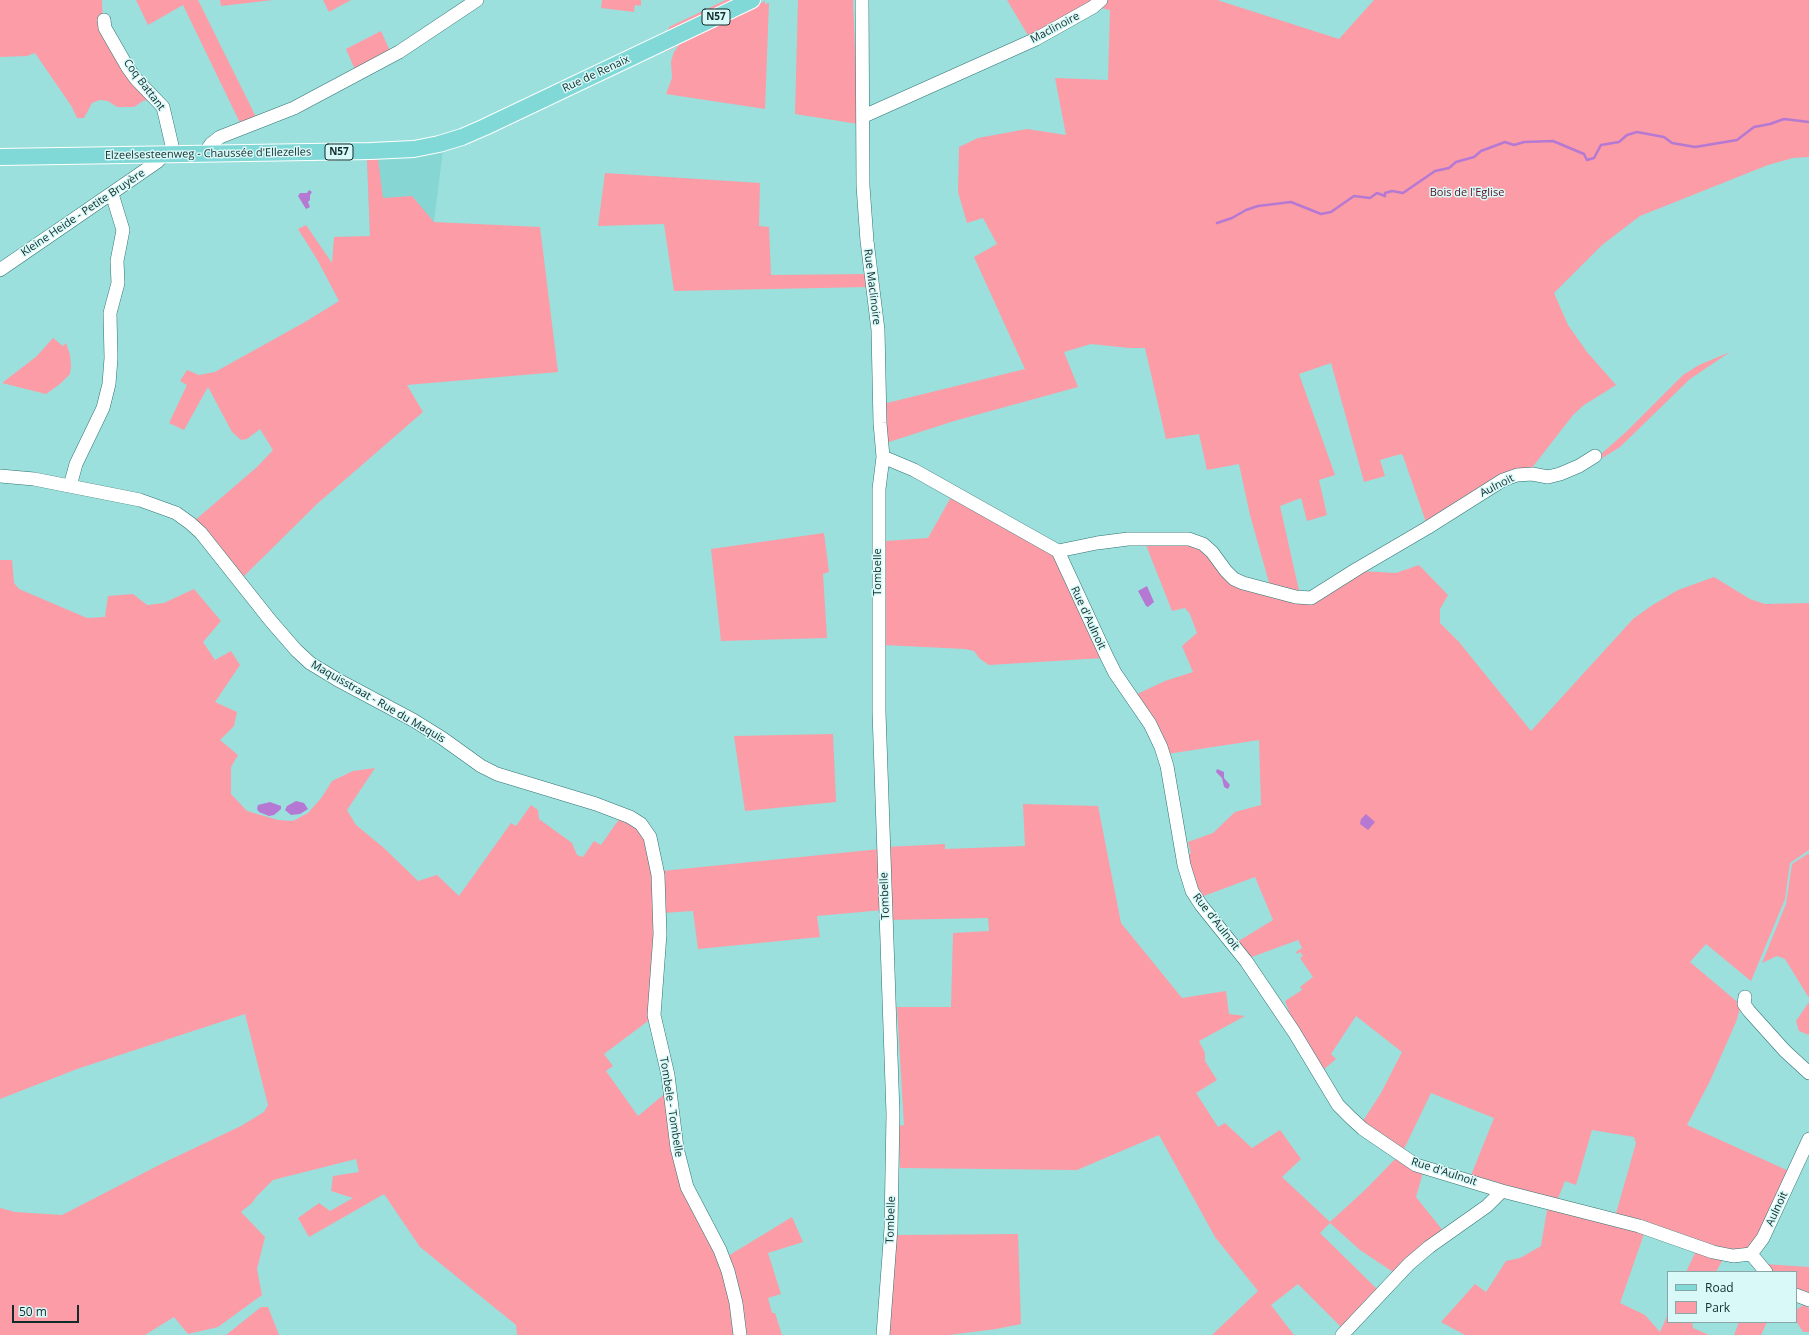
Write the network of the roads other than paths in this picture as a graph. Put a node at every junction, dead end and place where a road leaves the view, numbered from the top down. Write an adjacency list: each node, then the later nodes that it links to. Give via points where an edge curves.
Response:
1 (477, 0): 8 (street, via 407,47 294,108 220,137)
2 (752, 0): 7 (main road, Rue de Renaix / N57, via 485,127)
3 (862, 0): 6 (street, Rue Maclinoire)
4 (1101, 0): 6 (street, Maclinoire, via 1049,32)
5 (104, 20): 9 (street, Coq Battant, via 105,28 128,68 163,107)
6 (864, 116): 14 (street, Rue Maclinoire, via 865,222 878,330)
7 (439, 144): 8 (main road, Elzeelsesteenweg - Chaussée d'Ellezelles / N57, via 414,149 371,151)
8 (204, 154): 9 (main road, Elzeelsesteenweg - Chaussée d'Ellezelles / N57)
9 (169, 155): 10 (main road, Elzeelsesteenweg - Chaussée d'Ellezelles / N57); 11 (street, Kleine Heide - Petite Bruyère)
10 (0, 157)
11 (112, 194): 12 (street, Kleine Heide - Petite Bruyère); 16 (street, via 122,230 117,261 118,283 110,313 109,384 103,408 76,464)
12 (0, 270)
13 (1595, 456): 17 (street, Aulnoit, via 1560,474 1548,477 1516,475 1503,480 1315,596 1306,599 1234,579 1212,552 1203,544 1189,539 1128,539)
14 (883, 457): 17 (street, via 914,470); 26 (street, Tombelle, via 879,489 879,719 893,1114 891,1220)
15 (0, 476): 16 (street, Maquisstraat - Rue du Maquis)
16 (70, 486): 18 (street, Maquisstraat - Rue du Maquis, via 148,502 183,517 201,533 302,657 338,680 430,730 481,766 507,778 606,807)
17 (1058, 551): 22 (street, Rue d'Aulnoit, via 1101,647 1162,747 1184,865 1192,891 1235,946 1294,1032 1338,1105 1363,1129 1416,1165)
18 (641, 824): 25 (street, Tombele - Tombelle, via 650,837 658,875 660,934 654,1015 668,1075 677,1148 687,1187 720,1250 728,1271)
19 (1745, 997): 20 (street, via 1744,1004 1749,1011 1785,1051)
20 (1809, 1072)
21 (1809, 1139): 23 (street, Aulnoit, via 1764,1238)
22 (1502, 1191): 23 (street, Rue d'Aulnoit, via 1639,1226 1726,1255); 27 (street, via 1487,1206 1429,1246)
23 (1751, 1254): 24 (street)
24 (1765, 1271)
25 (740, 1335)
26 (884, 1335)
27 (1342, 1335)

